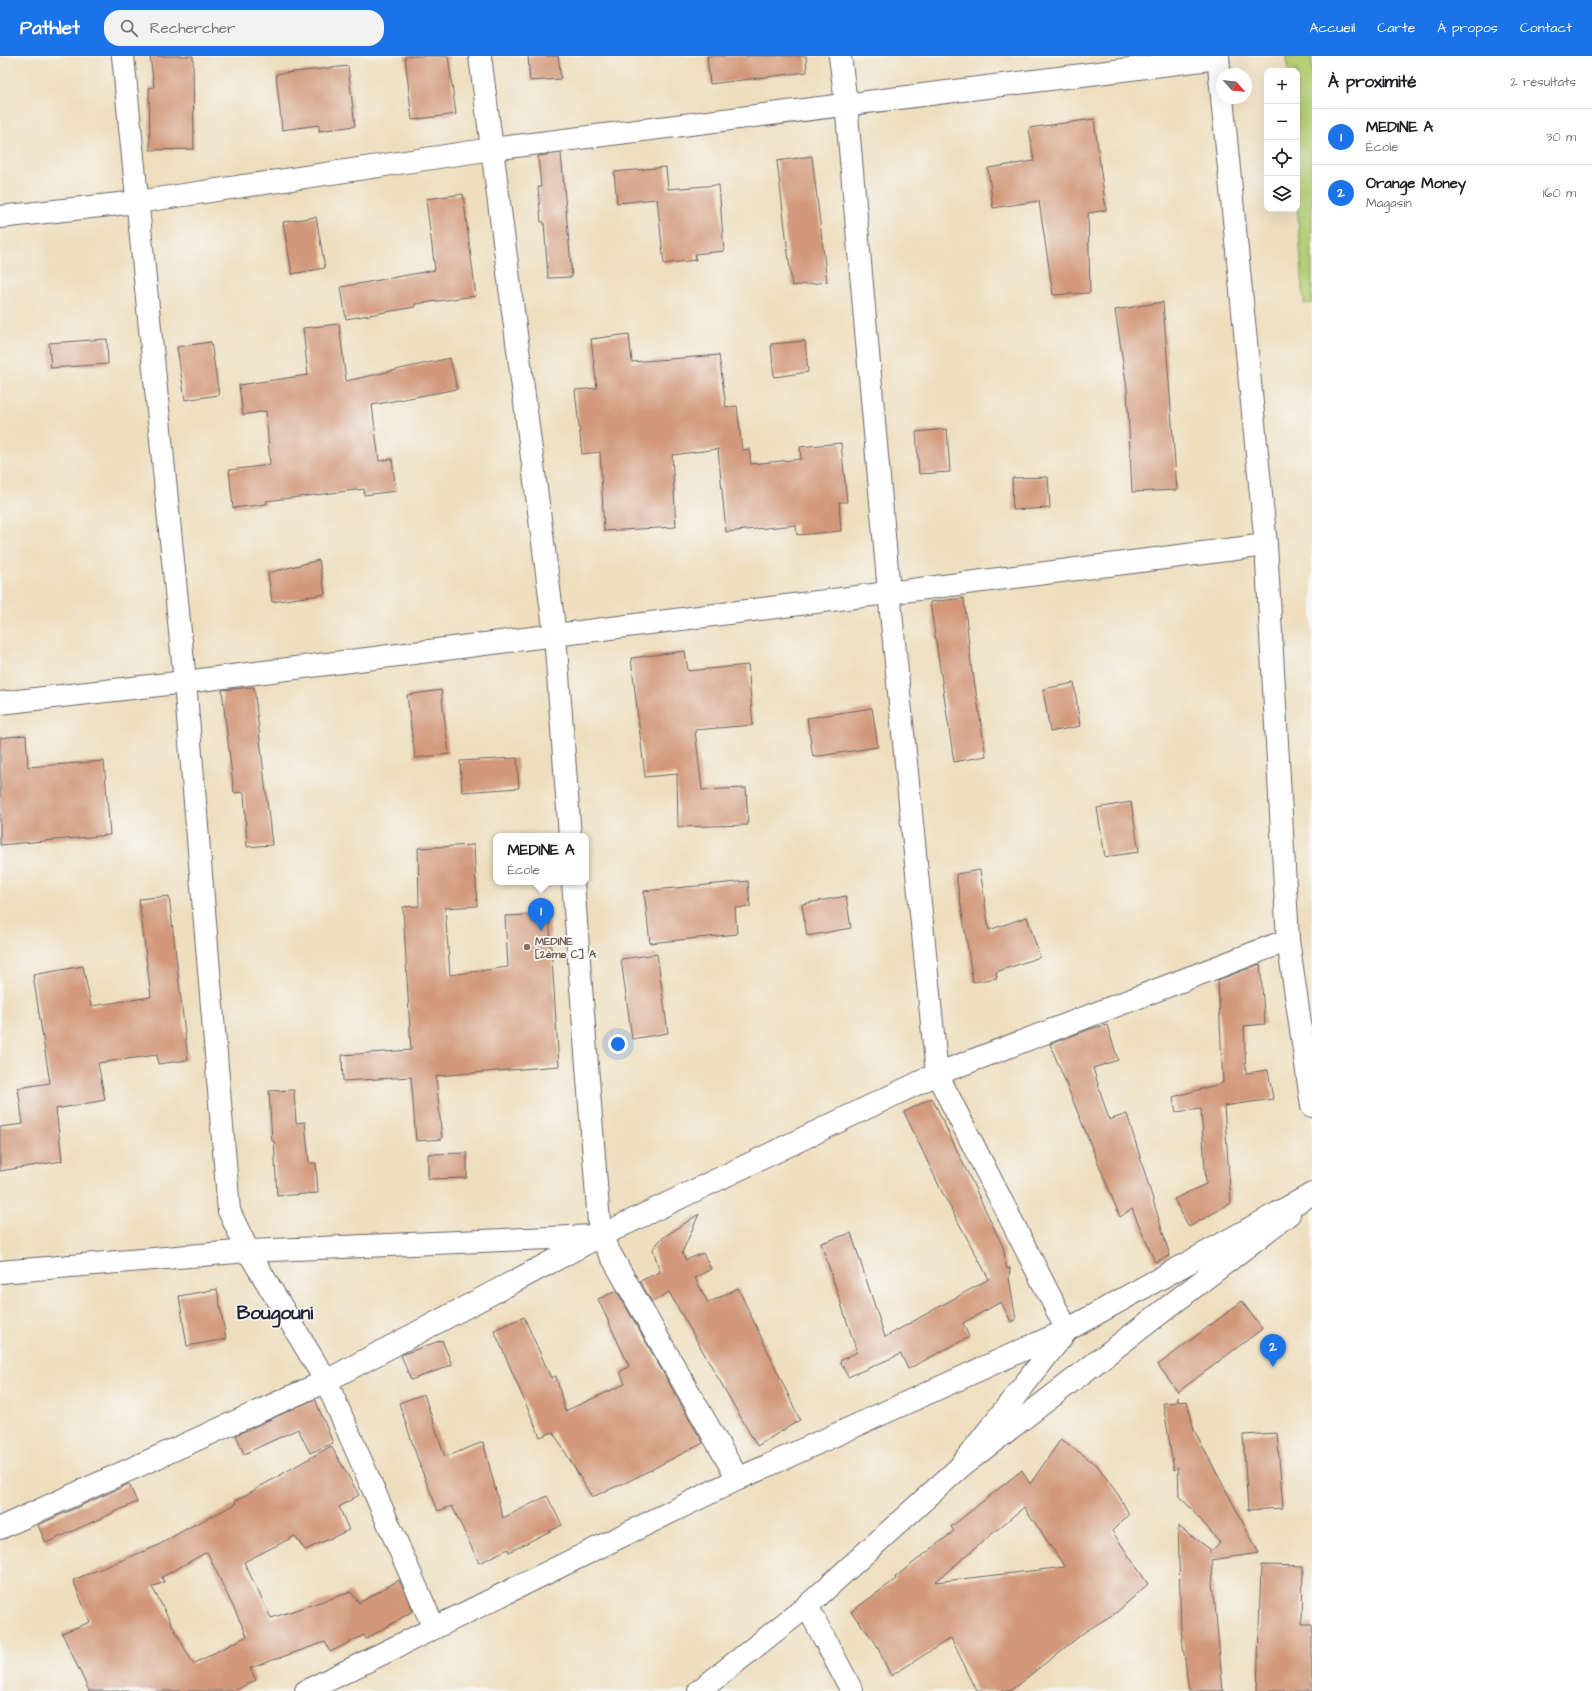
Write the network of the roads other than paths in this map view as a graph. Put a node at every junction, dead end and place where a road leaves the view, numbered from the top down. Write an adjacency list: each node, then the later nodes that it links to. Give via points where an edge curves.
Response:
1 (123, 56): 9 (street)
2 (480, 56): 8 (street)
3 (840, 56): 6 (street)
4 (1218, 57): 5 (street); 6 (street)
5 (1219, 68)
6 (846, 103): 8 (street); 12 (street)
7 (1223, 104): 11 (street)
8 (492, 149): 9 (street); 13 (street)
9 (137, 202): 10 (street); 14 (street)
10 (0, 217)
11 (1266, 545): 12 (street); 18 (street)
12 (889, 592): 13 (street); 19 (street)
13 (555, 635): 14 (street); 16 (street)
14 (185, 682): 15 (street); 23 (street, via 228,1211)
15 (0, 703)
16 (570, 833)
17 (573, 885): 22 (street)
18 (1288, 940): 19 (street); 20 (street)
19 (937, 1074): 22 (street); 25 (street)
20 (1312, 1106)
21 (1312, 1195): 25 (street); 27 (street)
22 (600, 1236): 23 (street); 26 (street); 28 (street)
23 (248, 1251): 24 (street); 26 (street)
24 (0, 1272)
25 (1067, 1330): 27 (street); 28 (street)
26 (326, 1381): 29 (street); 31 (street)
27 (959, 1468): 30 (street)
28 (738, 1479): 31 (street)
29 (0, 1528)
30 (807, 1606): 33 (street); 34 (street)
31 (434, 1628): 32 (street)
32 (306, 1691)
33 (699, 1691)
34 (852, 1691)

